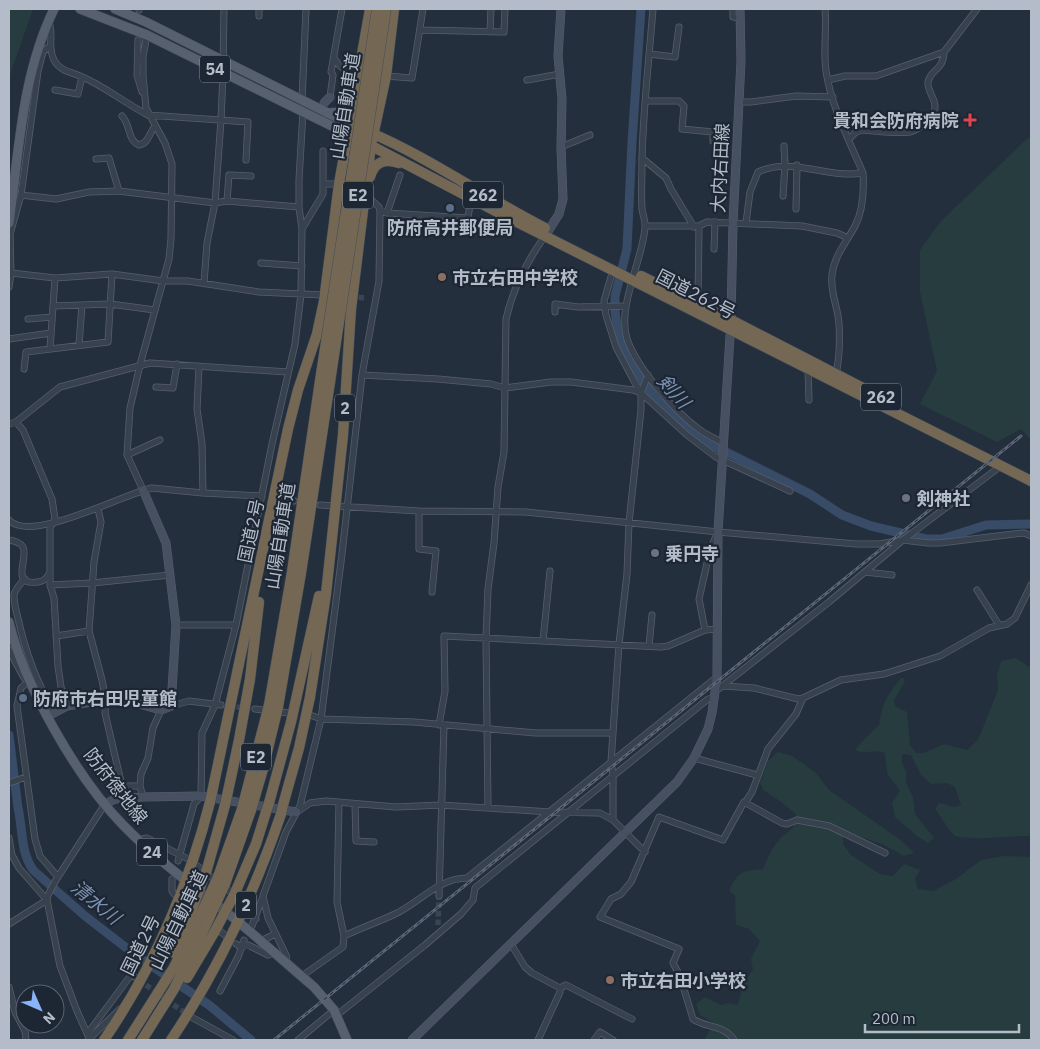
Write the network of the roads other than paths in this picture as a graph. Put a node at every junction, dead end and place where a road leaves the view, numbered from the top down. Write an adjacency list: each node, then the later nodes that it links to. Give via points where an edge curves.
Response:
1 (54, 9): 21 (main road)
2 (80, 9): 25 (main road, 54, via 108,18)
3 (115, 9): 30 (main road, 54)
4 (224, 9): 30 (street)
5 (306, 9): 42 (street)
6 (342, 9): 29 (street)
7 (370, 9): 37 (highway, 国道2号)
8 (377, 9): 134 (highway, 山陽自動車道 / E2, bridge)
9 (386, 9): 134 (highway, 山陽自動車道 / E2, bridge)
10 (394, 9): 33 (highway, 2)
11 (423, 9): 23 (street)
12 (491, 9): 24 (street)
13 (505, 9): 24 (street, via 504,32)
14 (561, 9): 32 (street, via 558,40)
15 (653, 9): 28 (street)
16 (733, 9): 20 (street, via 733,17)
17 (740, 9): 20 (street, 大内右田線)
18 (825, 9): 36 (street)
19 (977, 9): 27 (street)
20 (740, 18): 44 (street, 大内右田線)
21 (49, 21): 26 (street); 86 (main road, via 35,55 27,89)
22 (679, 27): 28 (street, via 675,57)
23 (420, 30): 24 (street); 33 (street, via 412,78)
24 (490, 32)
25 (143, 38): 31 (main road, 54); 41 (street); 41 (street, via 137,75)
26 (50, 46): 34 (street, via 63,70); 74 (street, via 43,52 38,71)
27 (944, 52): 36 (street, via 876,76 845,76); 54 (street, via 942,63 928,80 935,110 926,122 912,132 863,130)
28 (649, 54): 43 (street)
29 (334, 58): 37 (street); 39 (street)
30 (223, 60): 31 (street); 42 (main road, 54)
31 (223, 73): 46 (main road, 54); 49 (street)
32 (560, 74): 35 (street); 59 (street)
33 (386, 76): 52 (highway, 2)
34 (82, 77): 38 (street, via 78,94); 47 (street, via 100,84)
35 (527, 80)
36 (828, 80): 40 (street)
37 (357, 83): 45 (main road, via 346,110); 51 (highway, 国道2号)
38 (55, 90)
39 (330, 96): 45 (street)
40 (833, 97): 44 (street, via 796,96); 54 (street)
41 (144, 98): 47 (street)
42 (302, 100): 45 (main road, 54)
43 (646, 101): 56 (street, via 679,101 684,106 682,129 713,132); 61 (street)
44 (738, 102): 87 (street, 大内右田線)
45 (324, 108): 51 (main road, 54)
46 (303, 111): 51 (main road, 54); 80 (street)
47 (148, 114): 49 (street); 50 (street)
48 (122, 116): 50 (street, via 128,124 130,137 139,145 148,139)
49 (221, 120): 63 (street, via 248,122); 79 (street)
50 (155, 126): 76 (street, via 172,164)
51 (349, 129): 52 (highway, 国道262号 / 262); 57 (highway, 国道262号 / 262); 71 (highway, 国道2号)
52 (373, 134): 55 (highway, 国道262号 / 262); 57 (highway, 2)
53 (590, 135): 59 (street)
54 (849, 139): 67 (street)
55 (386, 140): 57 (highway); 92 (highway, 国道262号 / 262)
56 (713, 141)
57 (371, 146): 66 (highway, 国道262号 / 262); 72 (highway, 2); 84 (highway, via 358,160 346,183)
58 (784, 146): 64 (street)
59 (561, 147): 92 (street, via 563,199 559,214)
60 (323, 151): 70 (street)
61 (642, 158): 89 (street, via 642,210); 90 (street, via 666,178)
62 (96, 159): 73 (street, via 109,158)
63 (246, 160)
64 (785, 165): 65 (street); 75 (street); 88 (street, via 758,172 750,192)
65 (797, 166): 67 (street, via 823,172); 81 (street)
66 (414, 167): 72 (highway, via 384,160 371,172); 77 (highway, 国道262号 / 262)
67 (862, 173): 94 (street, via 860,215)
68 (400, 175): 83 (street)
69 (251, 176): 78 (street, via 229,175)
70 (324, 184): 71 (street); 91 (street, via 323,194)
71 (339, 184): 84 (highway, 国道2号)
72 (366, 190): 82 (street, via 380,206); 155 (highway, 2, via 351,309)
73 (119, 191): 74 (street, via 89,192 56,199); 76 (street)
74 (21, 195): 93 (street)
75 (783, 196)
76 (171, 197): 79 (street); 103 (street, via 171,239)
77 (471, 197): 83 (street, via 468,218); 92 (highway, 国道262号 / 262)
78 (226, 201): 79 (street); 80 (street)
79 (215, 203): 104 (street, via 207,243)
80 (299, 207): 91 (street)
81 (796, 209)
82 (380, 211): 83 (street); 109 (street)
83 (387, 213)
84 (334, 222): 165 (highway, 国道2号, via 317,334 288,429)
85 (715, 222): 87 (street); 90 (street); 95 (street)
86 (9, 223)
87 (733, 223): 88 (street); 120 (street, 大内右田線)
88 (746, 223): 94 (street, via 802,226)
89 (646, 226): 90 (street); 101 (street)
90 (697, 226): 111 (street)
91 (302, 229): 97 (street)
92 (547, 233): 98 (highway, 国道262号 / 262); 136 (street, via 527,262 509,306)
93 (9, 234): 99 (street)
94 (848, 238): 133 (street, via 832,273 831,288 839,324)
95 (714, 249)
96 (261, 263): 97 (street)
97 (302, 266): 106 (street)
98 (615, 269): 101 (highway, 国道262号 / 262); 114 (street, via 606,290)
99 (11, 272): 102 (street); 105 (street)
100 (112, 274): 102 (street); 103 (street); 110 (street)
101 (632, 276): 111 (highway, 国道262号 / 262); 115 (street); 120 (highway, 国道262号 / 262)
102 (54, 278): 112 (street)
103 (163, 281): 104 (street); 116 (street)
104 (204, 284): 106 (street)
105 (9, 287)
106 (301, 294): 107 (street); 130 (street)
107 (323, 295)
108 (367, 298): 109 (street)
109 (376, 298): 131 (street)
110 (110, 304): 113 (street); 116 (street); 123 (street, via 108,342)
111 (698, 304): 120 (highway, 国道262号 / 262)
112 (53, 306): 113 (street); 118 (street)
113 (82, 306): 123 (street)
114 (604, 306): 115 (street); 117 (street, via 555,304); 137 (street, via 616,347)
115 (626, 306): 132 (street, via 627,338)
116 (155, 310): 126 (street)
117 (555, 312)
118 (52, 317): 119 (street); 121 (street)
119 (28, 319)
120 (730, 324): 129 (highway, 国道262号 / 262); 133 (highway, 国道262号 / 262); 142 (street, 大内右田線)
121 (52, 334): 122 (street); 124 (street)
122 (9, 339)
123 (79, 345): 124 (street)
124 (50, 349): 128 (street, via 26,352)
125 (177, 364): 126 (street); 127 (street); 135 (street, via 173,388)
126 (140, 365): 139 (street, via 60,387); 143 (street, via 130,408)
127 (199, 366): 130 (street); 150 (street, via 197,409)
128 (24, 368)
129 (808, 369): 133 (highway, 国道262号 / 262); 138 (street)
130 (288, 372): 151 (street)
131 (362, 375): 136 (street, via 438,379); 156 (street)
132 (648, 376): 137 (street); 142 (street, via 679,412 702,432)
133 (834, 378): 145 (highway, 国道262号 / 262); 146 (highway, 国道262号 / 262)
134 (325, 381): 253 (highway, 山陽自動車道 / E2, bridge, via 296,602 273,706 247,809)
135 (156, 387)
136 (504, 388): 137 (street, via 571,382); 158 (street, via 504,452)
137 (642, 390): 144 (street, via 702,448); 163 (street)
138 (809, 400)
139 (16, 422): 140 (street); 162 (street, via 23,430 52,499 55,519)
140 (9, 424)
141 (160, 440): 143 (street)
142 (723, 444): 144 (street, 大内右田線)
143 (127, 455): 148 (street)
144 (722, 459): 149 (street); 164 (street, 大内右田線)
145 (1002, 465): 147 (highway, 国道262号 / 262); 168 (street)
146 (1031, 473)
147 (1031, 480)
148 (143, 490): 150 (street); 157 (street); 172 (street, via 166,542)
149 (790, 491)
150 (203, 493): 151 (street)
151 (262, 496): 182 (street)
152 (278, 499): 153 (street)
153 (294, 501)
154 (320, 505): 155 (street)
155 (335, 506): 156 (street); 161 (highway, 2)
156 (347, 508): 159 (street); 208 (street)
157 (98, 509): 162 (street); 175 (street, via 101,522)
158 (496, 510): 159 (street); 163 (street); 189 (street)
159 (419, 511): 179 (street, via 419,549 436,551)
160 (9, 520): 162 (street, via 20,527)
161 (333, 522): 246 (highway, via 309,646 268,807); 254 (highway, 2, via 326,594 299,748 282,810)
162 (52, 523): 170 (street)
163 (629, 523): 164 (street); 191 (street)
164 (718, 532): 168 (street, via 856,544); 185 (street, 大内右田線); 186 (street, via 710,550 699,599)
165 (266, 534): 243 (highway, 国道2号, via 211,798); 253 (highway, bridge, via 250,679 226,800 207,869)
166 (1031, 536): 168 (street, via 1014,534 928,543)
167 (9, 540): 174 (street, via 23,547)
168 (903, 540): 171 (street)
169 (550, 571): 190 (street)
170 (50, 572): 174 (street, via 40,582); 176 (street)
171 (866, 572): 173 (street); 196 (street)
172 (170, 575): 175 (street); 183 (street)
173 (892, 575)
174 (24, 579): 206 (street, via 14,595 15,607 22,639)
175 (92, 583): 176 (street); 187 (street)
176 (50, 585): 188 (street)
177 (1031, 585): 184 (street, via 1015,618)
178 (977, 590): 184 (street)
179 (432, 592)
180 (652, 615): 192 (street)
181 (9, 622): 195 (main road, 防府徳地線 / 24)
182 (236, 624): 183 (street); 200 (street)
183 (176, 625): 202 (street)
184 (999, 625): 198 (street, via 940,656 884,674 841,680)
185 (717, 628): 186 (street); 194 (street, 大内右田線)
186 (705, 630): 192 (street, via 668,646)
187 (89, 631): 188 (street); 199 (street)
188 (56, 636): 201 (street, via 61,687)
189 (486, 639): 190 (street); 209 (street, via 444,636 445,692); 210 (street)
190 (544, 641): 191 (street)
191 (620, 644): 192 (street); 211 (street)
192 (649, 646)
193 (9, 650): 195 (street)
194 (717, 677): 197 (street, 大内右田線); 213 (street)
195 (28, 682): 206 (main road, 防府徳地線 / 24); 216 (street, via 21,688 17,706)
196 (723, 686): 197 (street); 198 (street, via 754,688)
197 (715, 694): 212 (street, 大内右田線, via 708,729); 214 (street)
198 (803, 698): 215 (street, via 796,714 768,749)
199 (106, 701): 201 (street); 204 (street, via 117,698); 218 (street, via 105,713 122,786)
200 (218, 705): 202 (street, via 189,702); 219 (street, via 202,733)
201 (67, 706): 206 (street)
202 (171, 706): 204 (street)
203 (255, 709): 205 (street)
204 (161, 710): 218 (street, via 153,728)
205 (288, 713)
206 (51, 714): 223 (main road, 防府徳地線 / 24, via 81,771)
207 (312, 716): 208 (street)
208 (321, 719): 209 (street); 227 (street, via 303,796)
209 (441, 725): 210 (street); 225 (street)
210 (486, 729): 211 (street, via 536,733); 226 (street)
211 (613, 732): 213 (street)
212 (694, 758): 215 (street); 231 (street, 大内右田線, via 676,782)
213 (611, 762): 214 (street); 228 (street)
214 (613, 775): 229 (street); 230 (street)
215 (758, 776): 222 (street)
216 (26, 777): 217 (street); 241 (street, via 36,848)
217 (9, 782)
218 (140, 786): 220 (street)
219 (201, 796): 220 (street); 227 (street); 236 (street, via 194,804)
220 (142, 797): 223 (street, via 115,799)
221 (339, 803): 224 (street); 227 (street, via 310,803); 261 (street, via 337,902)
222 (745, 803): 235 (street, via 722,840 659,817); 237 (street, via 782,823 796,820 829,826)
223 (105, 804): 233 (main road, 防府徳地線 / 24); 241 (street)
224 (355, 804): 225 (street); 234 (street, via 356,841)
225 (441, 806): 226 (street); 244 (street)
226 (488, 808): 228 (street)
227 (296, 812): 247 (street)
228 (550, 812): 229 (street); 244 (street, via 467,878 457,878)
229 (566, 812): 230 (street, via 600,813); 258 (street, via 475,888 472,900)
230 (613, 820): 231 (street)
231 (626, 832): 235 (street); 264 (street, 大内右田線)
232 (9, 838): 249 (street, via 12,855 19,868)
233 (138, 840): 236 (street, via 147,838); 243 (main road, 防府徳地線 / 24)
234 (374, 842)
235 (645, 852): 293 (street, via 631,882 611,900 600,917 679,949 673,964 694,1019 728,1033)
236 (180, 854): 238 (street); 239 (street)
237 (885, 854)
238 (186, 858)
239 (178, 862)
240 (196, 866): 246 (street)
241 (57, 879): 249 (street)
242 (172, 879): 245 (street)
243 (187, 881): 254 (main road, 防府徳地線 / 24); 275 (highway, 国道2号)
244 (438, 886): 248 (street); 261 (street, via 395,914)
245 (174, 894)
246 (238, 896): 253 (highway, bridge)
247 (263, 896): 252 (street); 259 (street)
248 (438, 896)
249 (48, 898): 255 (street); 279 (street, via 60,966)
250 (184, 902): 260 (street)
251 (249, 909): 252 (street)
252 (256, 919): 257 (street)
253 (203, 922): 268 (highway); 268 (highway, 山陽自動車道 / E2)
254 (238, 922): 263 (main road, 防府徳地線 / 24); 285 (highway, 2, via 202,991)
255 (9, 924)
256 (438, 924): 258 (street)
257 (252, 926)
258 (442, 931): 276 (street)
259 (275, 934): 263 (street); 267 (street)
260 (226, 936)
261 (344, 936): 269 (street, via 342,947)
262 (244, 940): 265 (street)
263 (261, 941): 266 (main road, 防府徳地線 / 24)
264 (511, 944): 272 (street, via 525,967); 289 (street, 大内右田線)
265 (238, 945): 266 (street, via 248,945 268,955); 274 (street, via 238,956)
266 (274, 952): 267 (main road, 防府徳地線 / 24)
267 (287, 963): 269 (main road, 防府徳地線 / 24)
268 (177, 972): 273 (highway, 山陽自動車道 / E2); 280 (highway, via 163,982)
269 (302, 976): 276 (main road, 防府徳地線 / 24)
270 (135, 977): 279 (street, via 132,975)
271 (9, 987): 281 (street)
272 (560, 988): 278 (street, via 566,985); 290 (street)
273 (176, 991): 283 (highway, 山陽自動車道 / E2); 284 (highway)
274 (220, 991)
275 (132, 997): 279 (street); 282 (highway, 国道2号)
276 (336, 1012): 287 (street); 288 (main road, 防府徳地線 / 24)
277 (193, 1018): 286 (street)
278 (632, 1019)
279 (89, 1038)
280 (129, 1038)
281 (26, 1040)
282 (104, 1040)
283 (142, 1040)
284 (148, 1040)
285 (171, 1040)
286 (233, 1040)
287 (298, 1040)
288 (347, 1040)
289 (412, 1040)
290 (538, 1040)
291 (594, 1040): 292 (street, via 600,1032)
292 (613, 1040)
293 (734, 1040)

